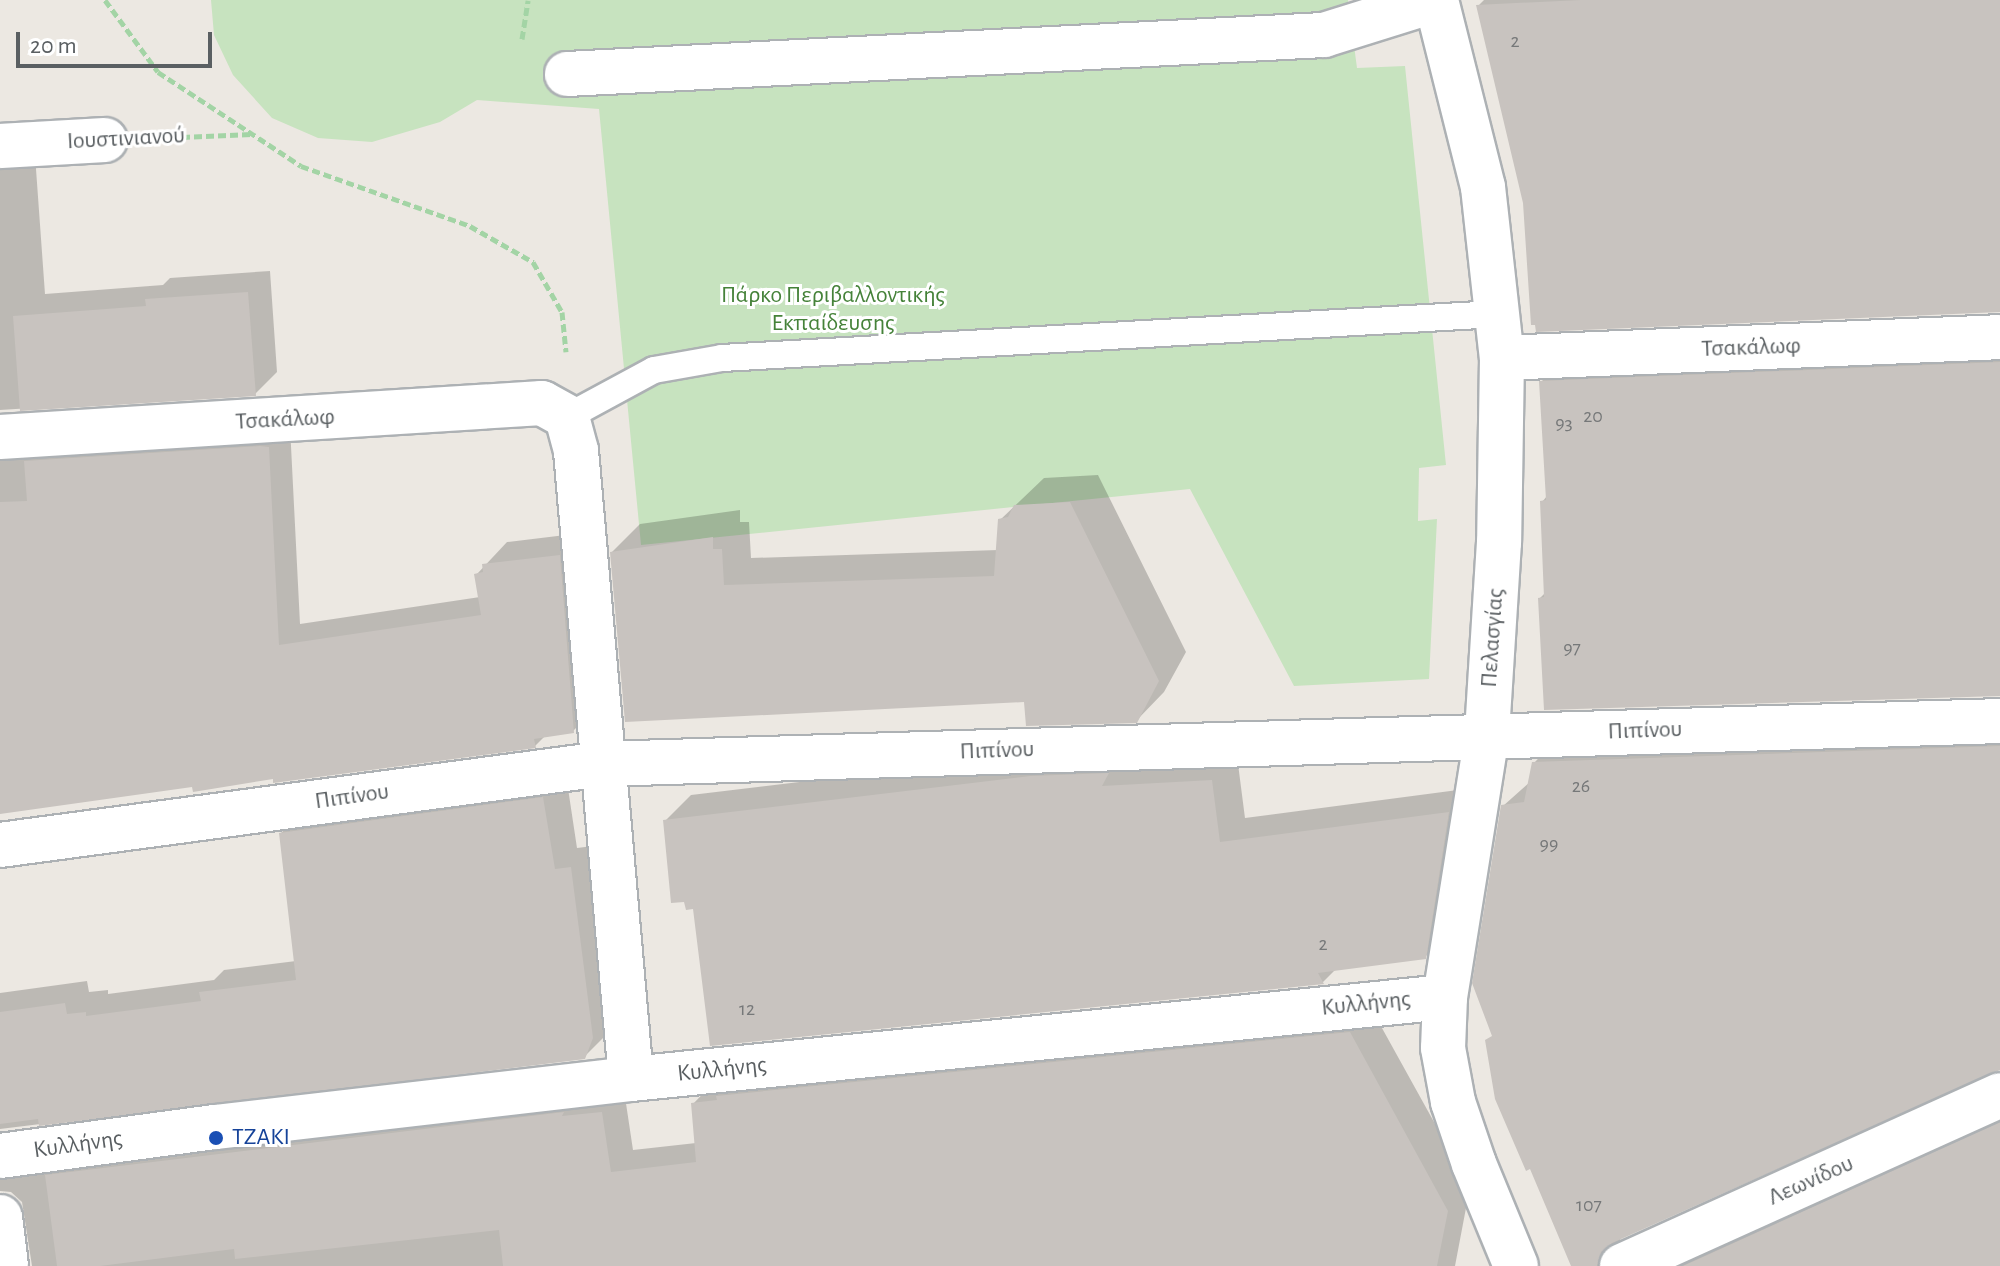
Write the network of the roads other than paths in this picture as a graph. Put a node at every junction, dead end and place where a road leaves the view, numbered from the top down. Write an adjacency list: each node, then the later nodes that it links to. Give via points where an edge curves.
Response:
1 (1436, 0): 2 (street, via 1324,35); 5 (street, Πελασγίας, via 1483,187)
2 (567, 74)
3 (105, 140): 4 (street, Ιουστινιανού)
4 (0, 146)
5 (1497, 314): 7 (street, Πελασγίας); 8 (lane, via 722,358 654,370)
6 (2000, 337): 7 (street, Τσακάλωφ)
7 (1502, 358): 11 (street, Πελασγίας, via 1499,542)
8 (567, 417): 9 (street, Τσακάλωφ, via 542,403); 12 (street, via 576,451)
9 (0, 437)
10 (2000, 721): 11 (street, Πιπίνου)
11 (1487, 735): 12 (street, Πιπίνου); 14 (street, Πελασγίας)
12 (602, 764): 13 (street, Πιπίνου); 15 (street)
13 (0, 845)
14 (1445, 997): 15 (street, Κυλλήνης); 20 (street, Πελασγίας, via 1443,1048 1453,1102)
15 (631, 1079): 17 (street, Κυλλήνης)
16 (2000, 1095): 21 (street, Λεωνίδου)
17 (0, 1156)
18 (0, 1217): 19 (street)
19 (6, 1266)
20 (1516, 1266)
21 (1622, 1266)

